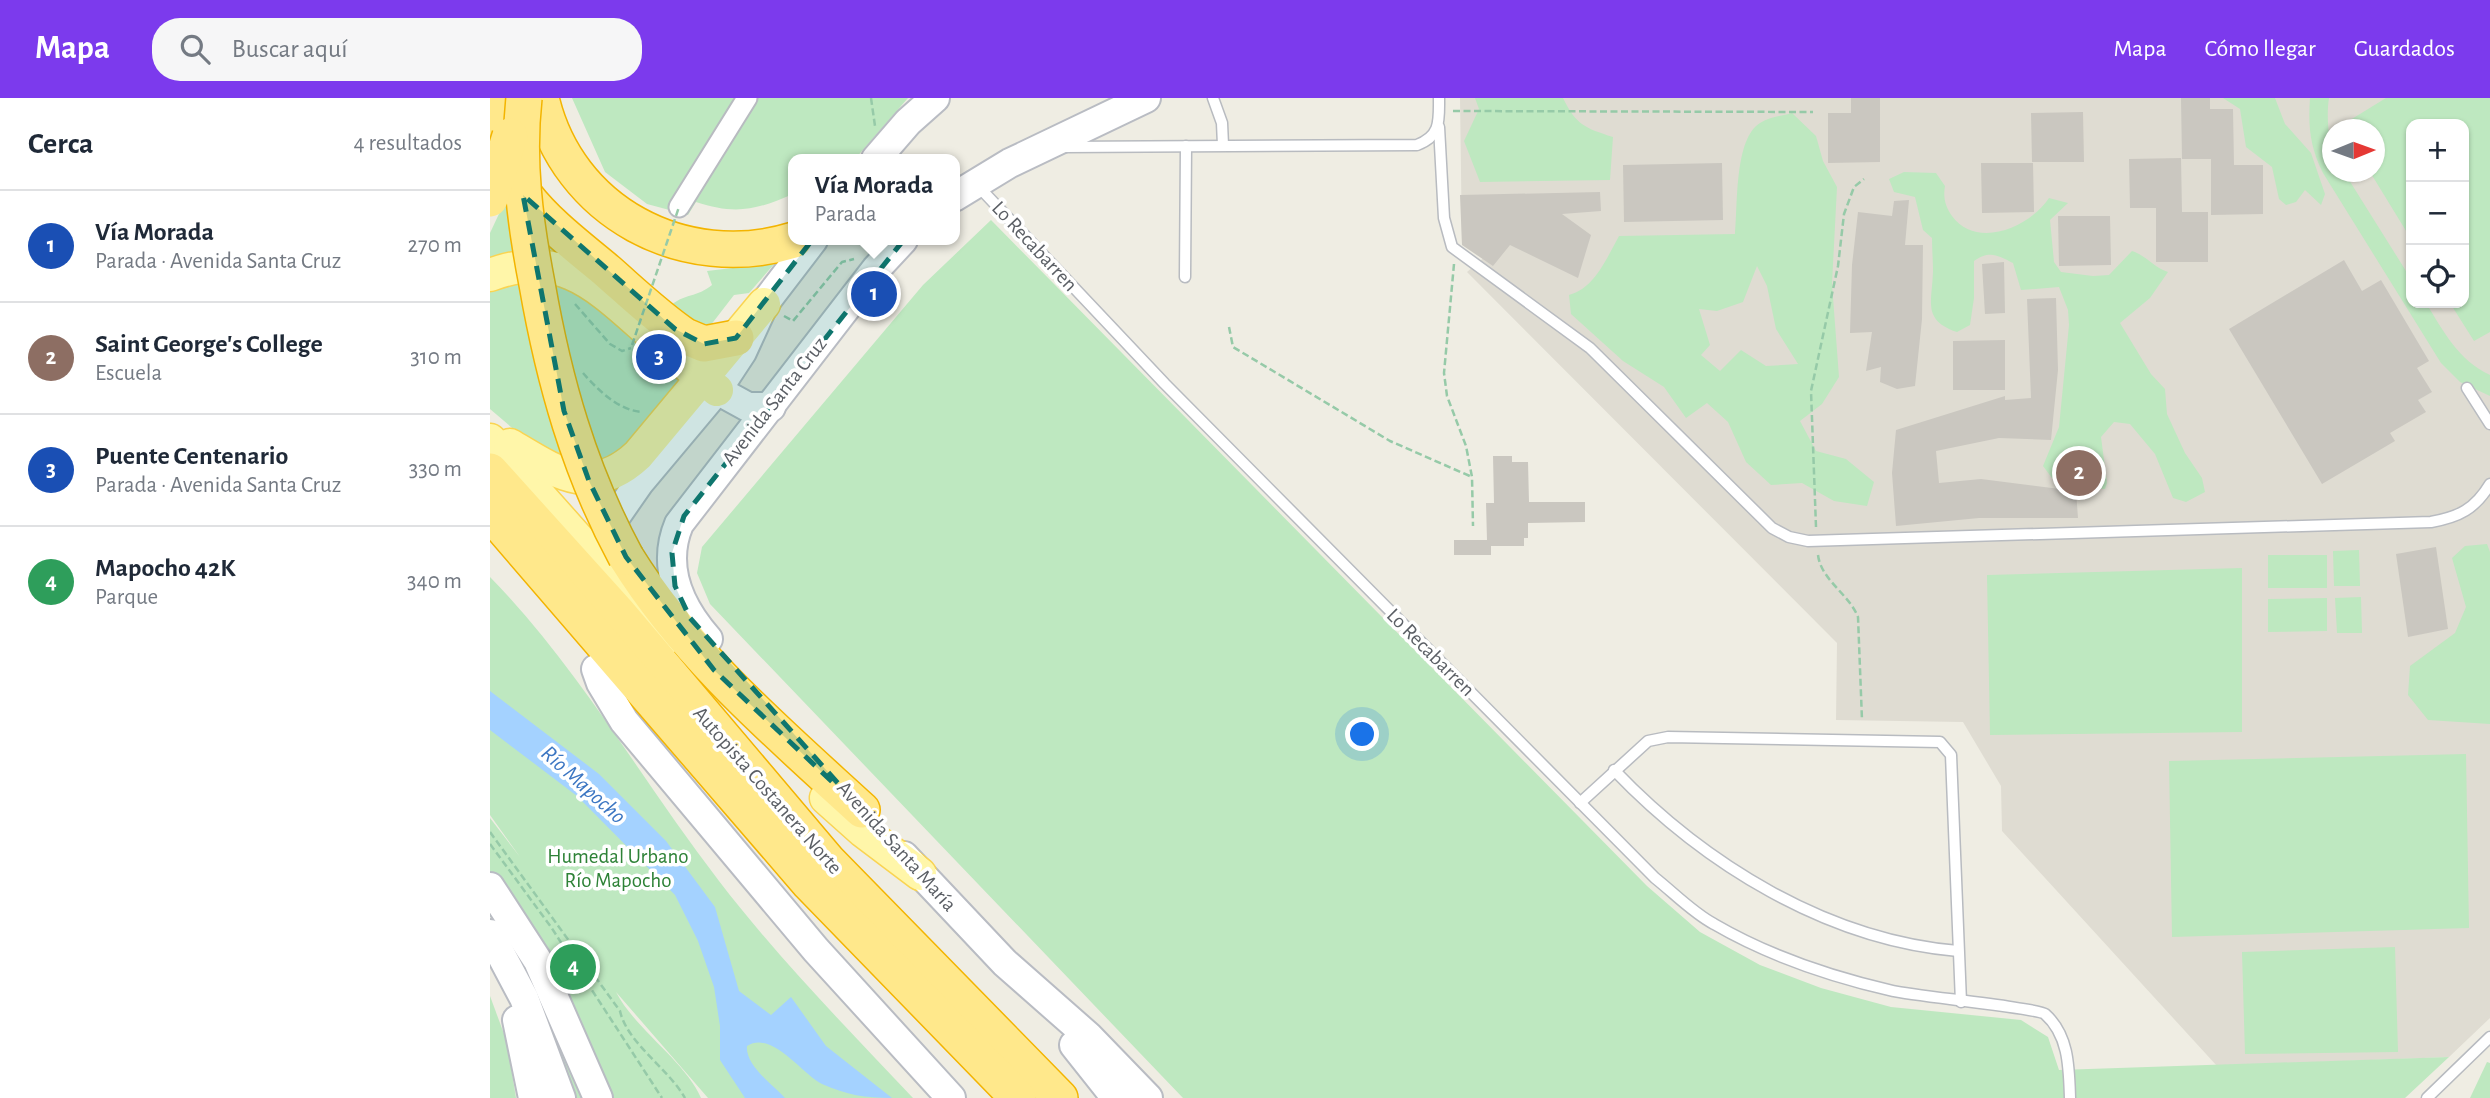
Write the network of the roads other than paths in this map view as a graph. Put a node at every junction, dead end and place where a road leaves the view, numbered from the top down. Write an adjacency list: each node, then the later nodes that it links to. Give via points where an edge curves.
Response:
1 (518, 98): 16 (highway, bridge)
2 (524, 98): 40 (highway, bridge, via 521,169 525,213 551,362 589,481 626,557 660,606 714,670)
3 (541, 98): 18 (highway, via 551,130 571,167 599,199 632,224 671,241 713,250 756,249)
4 (747, 98): 17 (street)
5 (935, 98): 12 (main road)
6 (1146, 98): 13 (main road)
7 (1439, 98): 10 (lane)
8 (1214, 99): 11 (lane)
9 (490, 107): 24 (highway, via 501,156 539,214 685,337 704,344)
10 (1439, 127): 11 (lane, via 1432,140 1417,145); 32 (lane, via 1444,218 1452,247 1590,348 1772,528 1789,537 1817,540 2431,522 2457,517 2472,507)
11 (1223, 145): 14 (lane)
12 (876, 146)
13 (1046, 146): 14 (lane); 15 (main road)
14 (1186, 146): 22 (lane)
15 (965, 190): 39 (lane, Lo Recabarren, via 1165,384)
16 (490, 199)
17 (679, 207)
18 (788, 241)
19 (810, 245): 23 (main road)
20 (898, 245): 27 (main road, Avenida Santa Cruz)
21 (490, 275): 25 (main road, via 536,265 577,275 608,296)
22 (1185, 277)
23 (771, 315): 24 (main road); 25 (main road)
24 (736, 338): 25 (main road)
25 (710, 385): 27 (main road, via 748,407); 29 (main road, via 638,455 609,474 562,476); 34 (main road)
26 (2467, 388): 28 (lane)
27 (771, 407): 36 (main road, Avenida Santa Cruz, via 679,524)
28 (2490, 424)
29 (490, 434)
30 (490, 440): 41 (main road, via 730,709 863,831)
31 (490, 471): 55 (highway, Autopista Costanera Norte, via 619,614 828,861)
32 (2490, 484)
33 (490, 513): 37 (highway, Autopista Costanera Norte)
34 (614, 519)
35 (490, 538): 37 (highway)
36 (673, 574): 40 (main road, Avenida Santa María, via 690,618)
37 (597, 653): 47 (highway, Autopista Costanera Norte); 52 (main road, via 601,684 624,721 816,950)
38 (1615, 770): 39 (lane); 44 (lane, via 1685,835 1811,912 1864,934); 44 (lane, via 1648,741 1668,737 1940,742 1951,755)
39 (1580, 803): 46 (lane, Lo Recabarren, via 1656,878 1712,923 1826,973)
40 (862, 810): 41 (main road, Avenida Santa María)
41 (920, 874): 45 (main road, Avenida Santa María)
42 (490, 887): 51 (main road, via 538,961)
43 (491, 935): 49 (main road, via 520,1029); 50 (main road, via 528,1008)
44 (1958, 951): 46 (lane)
45 (1005, 963): 56 (main road); 57 (main road, Avenida Santa María, via 1088,1036)
46 (1961, 1002): 58 (lane, Lo Recabarren, via 2043,1012 2060,1031 2069,1062)
47 (934, 1014): 53 (highway); 54 (highway, Autopista Costanera Norte)
48 (2490, 1037): 59 (lane)
49 (533, 1098)
50 (561, 1098)
51 (598, 1098)
52 (951, 1098)
53 (993, 1098)
54 (1018, 1098)
55 (1060, 1098)
56 (1116, 1098)
57 (1148, 1098)
58 (2070, 1098)
59 (2427, 1098)

